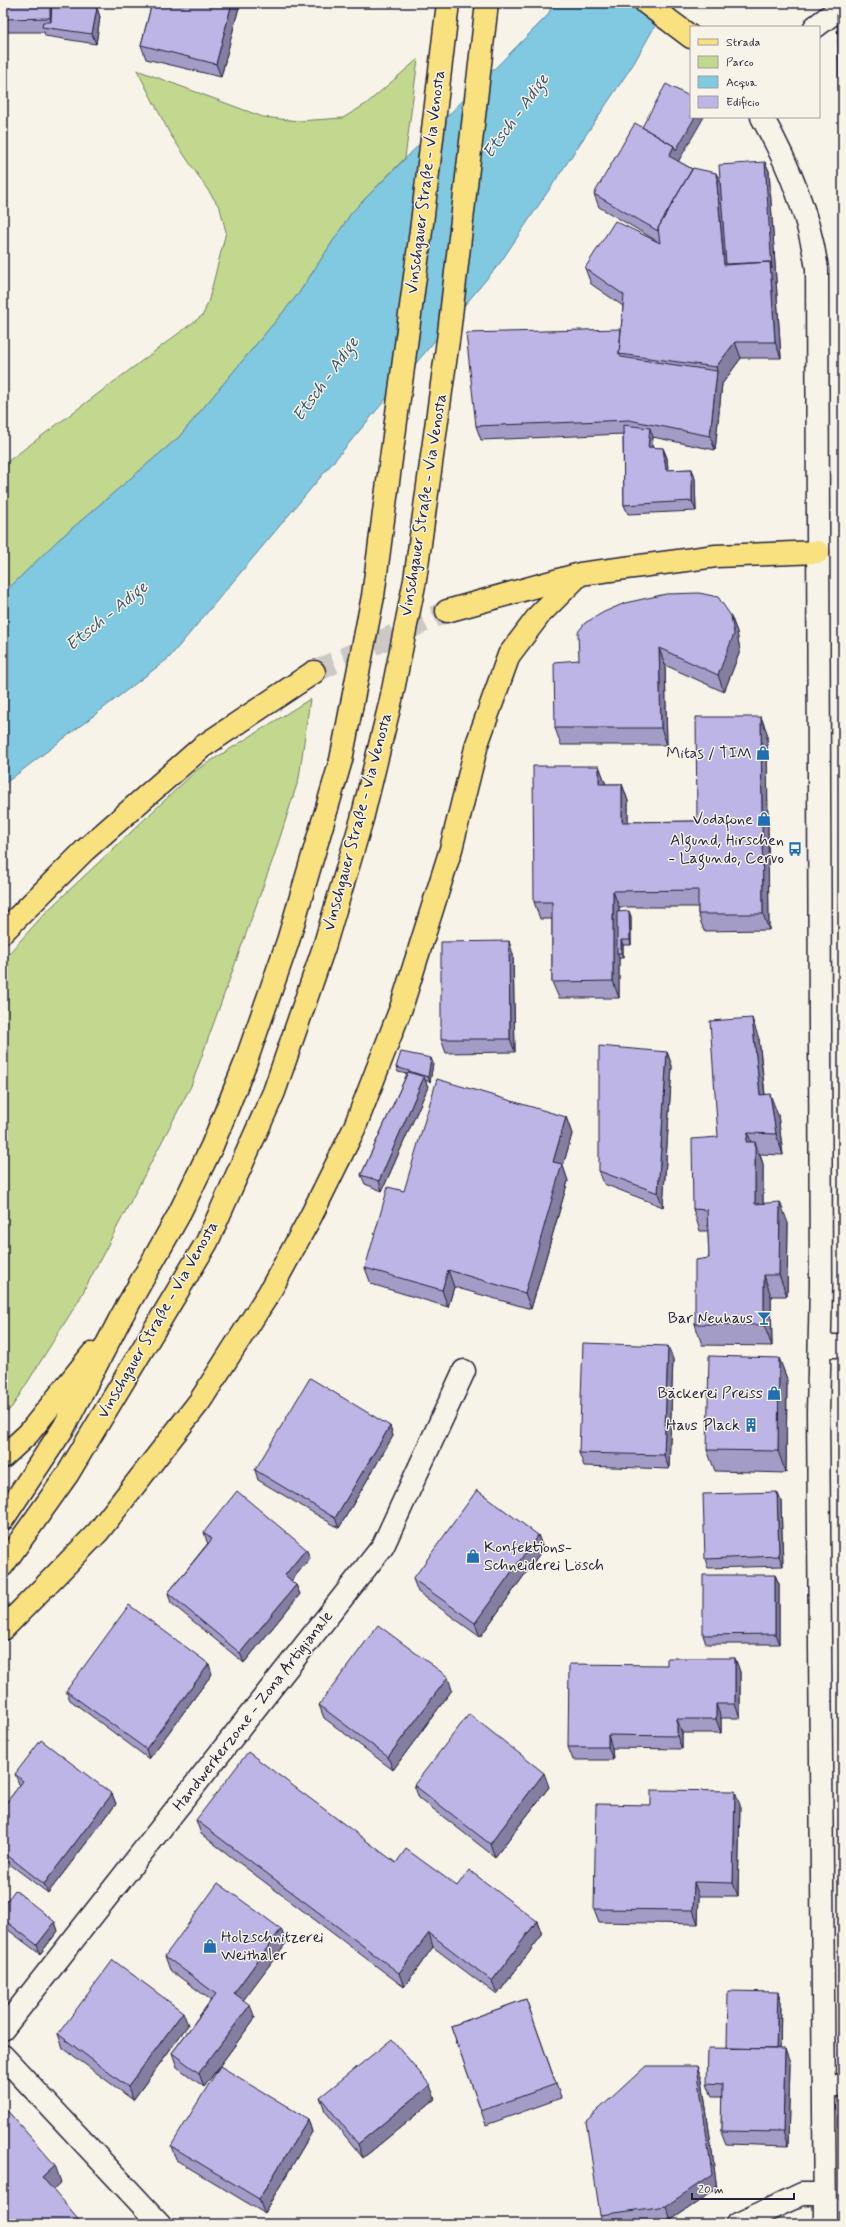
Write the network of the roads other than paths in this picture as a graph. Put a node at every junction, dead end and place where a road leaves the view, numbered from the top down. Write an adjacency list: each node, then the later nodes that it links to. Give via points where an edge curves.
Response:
1 (487, 3): 19 (main road, Vinschgauer Straße - Via Venosta, via 466,199 415,580 391,700 362,819 324,946 274,1092 207,1242 67,1475)
2 (646, 3): 6 (main road)
3 (843, 6): 5 (main road)
4 (447, 8): 13 (main road, Vinschgauer Straße - Via Venosta, via 374,596 341,760 288,941 245,1064 212,1146 177,1218)
5 (816, 26)
6 (690, 36)
7 (763, 118): 8 (main road, via 784,155 812,236 817,269)
8 (818, 552): 9 (main road, via 716,556); 14 (main road)
9 (580, 574): 10 (main road); 20 (main road, via 540,614 510,655 477,744 451,849 401,1008 354,1129 269,1293 200,1401 98,1532)
10 (447, 611)
11 (314, 672): 12 (main road, via 202,747 85,850)
12 (3, 932)
13 (120, 1319): 17 (main road, via 28,1434); 18 (main road, via 64,1427)
14 (820, 1346): 15 (main road); 23 (main road, via 818,1420)
15 (843, 1346)
16 (464, 1371): 21 (main road, Handwerkerzone - Zona Artigianale, via 382,1546)
17 (3, 1457)
18 (3, 1520)
19 (3, 1565)
20 (3, 1629)
21 (3, 2029)
22 (3, 2056): 25 (main road)
23 (834, 2086): 24 (main road)
24 (824, 2194): 26 (main road, via 802,2194); 27 (main road)
25 (160, 2224)
26 (738, 2224)
27 (824, 2224)

